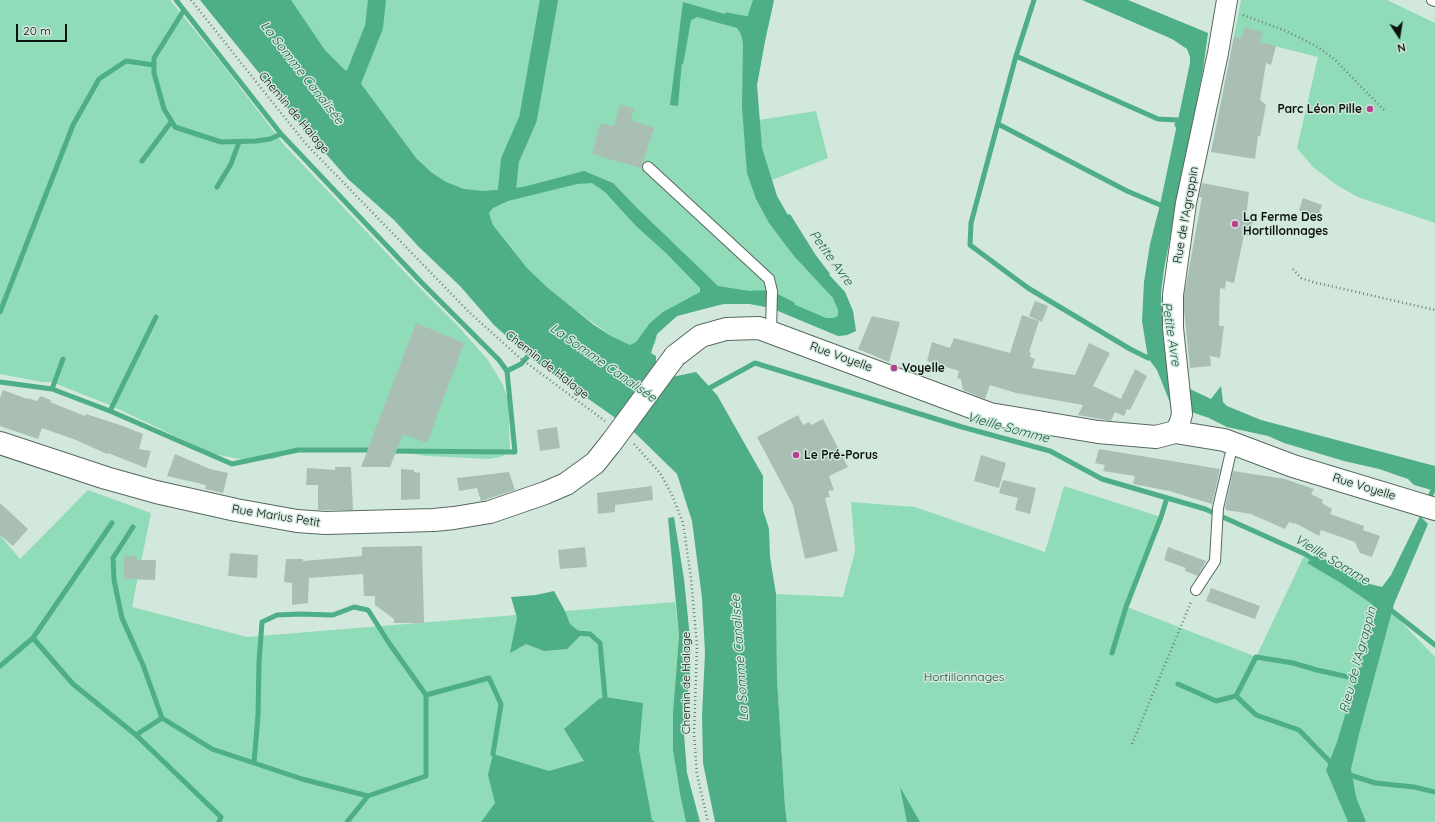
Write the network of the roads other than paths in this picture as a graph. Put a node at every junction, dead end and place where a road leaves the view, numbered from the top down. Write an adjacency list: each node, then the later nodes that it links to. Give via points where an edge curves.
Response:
1 (1432, 0): 2 (lane)
2 (1435, 1)
3 (1226, 5): 7 (street, Rue de l'Agrappin, via 1188,195 1173,295)
4 (648, 167): 5 (lane, via 769,279 772,291)
5 (772, 323): 6 (street, Rue Voyelle, via 759,328 726,329 701,336); 7 (street, Rue Voyelle, via 990,414 1110,433 1156,437)
6 (674, 356): 8 (street, Rue Marius Petit, bridge, via 621,442 595,463 566,484 545,493 490,512 454,518 325,523 297,521 156,492)
7 (1178, 423): 9 (street, Rue Voyelle, via 1196,446); 10 (street, Rue Voyelle)
8 (0, 443)
9 (1230, 456): 10 (street, Rue Voyelle); 12 (lane, via 1218,508 1215,561)
10 (1292, 466): 11 (street, Rue Voyelle)
11 (1435, 509)
12 (1196, 590)

